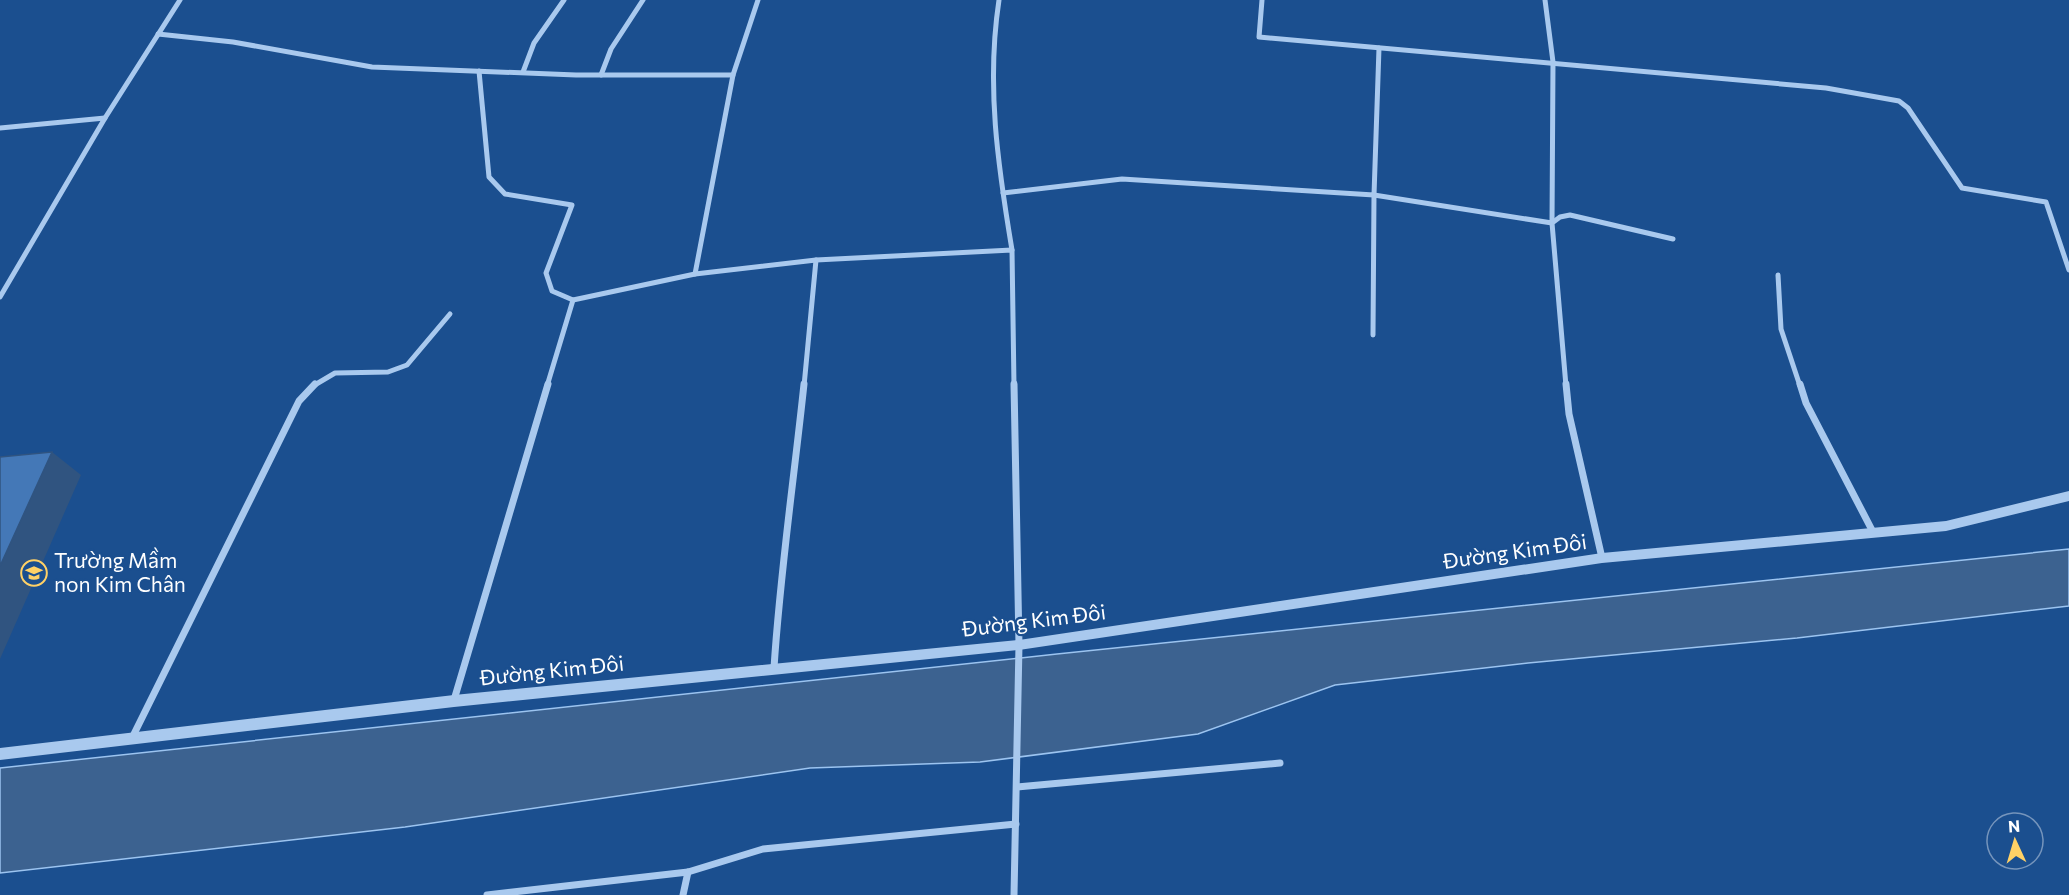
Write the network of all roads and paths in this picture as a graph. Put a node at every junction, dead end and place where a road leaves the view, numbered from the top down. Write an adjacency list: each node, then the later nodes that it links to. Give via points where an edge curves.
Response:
1 (180, 0): 8 (street)
2 (564, 0): 12 (street, via 541,29 526,57)
3 (643, 0): 13 (street, via 611,49)
4 (758, 0): 14 (street)
5 (999, 0): 17 (street, via 990,83)
6 (1262, 0): 9 (street, via 1259,37)
7 (1545, 0): 10 (street)
8 (158, 34): 11 (street, via 233,42 372,67); 15 (street)
9 (1379, 48): 10 (street); 18 (street)
10 (1553, 62): 19 (street); 23 (street, via 1826,88 1899,101 1908,108 1962,188 2046,202)
11 (479, 71): 12 (street); 27 (street, via 489,177 506,194 572,205 546,273 552,291)
12 (523, 72): 13 (street)
13 (601, 75): 14 (street)
14 (733, 75): 24 (street)
15 (105, 118): 16 (street); 26 (street)
16 (0, 128)
17 (1003, 193): 18 (street, via 1122,179); 21 (street)
18 (1374, 195): 19 (street); 29 (street)
19 (1552, 223): 20 (street, via 1570,215); 32 (street, via 1569,414)
20 (1674, 239)
21 (1012, 250): 22 (street); 33 (street)
22 (816, 260): 24 (street); 34 (street, via 792,502 779,584)
23 (2069, 270)
24 (694, 274): 27 (street)
25 (1778, 275): 31 (street, via 1781,329 1806,403)
26 (0, 297)
27 (573, 300): 35 (street)
28 (450, 314): 36 (street, via 407,365 388,372 334,373 314,385 299,401)
29 (1373, 335)
30 (2069, 496): 31 (street, Đường Kim Đôi, via 1946,526)
31 (1873, 532): 32 (street, Đường Kim Đôi)
32 (1602, 558): 33 (street, Đường Kim Đôi)
33 (1019, 645): 34 (street, Đường Kim Đôi); 39 (street)
34 (774, 668): 35 (street, Đường Kim Đôi)
35 (454, 701): 36 (street, Đường Kim Đôi)
36 (131, 740): 37 (street, Đường Kim Đôi)
37 (0, 754)
38 (1280, 763): 39 (street)
39 (1017, 787): 40 (street)
40 (1016, 824): 41 (street, via 764,849); 44 (street)
41 (688, 872): 42 (street); 43 (street)
42 (487, 895)
43 (683, 895)
44 (1014, 895)

